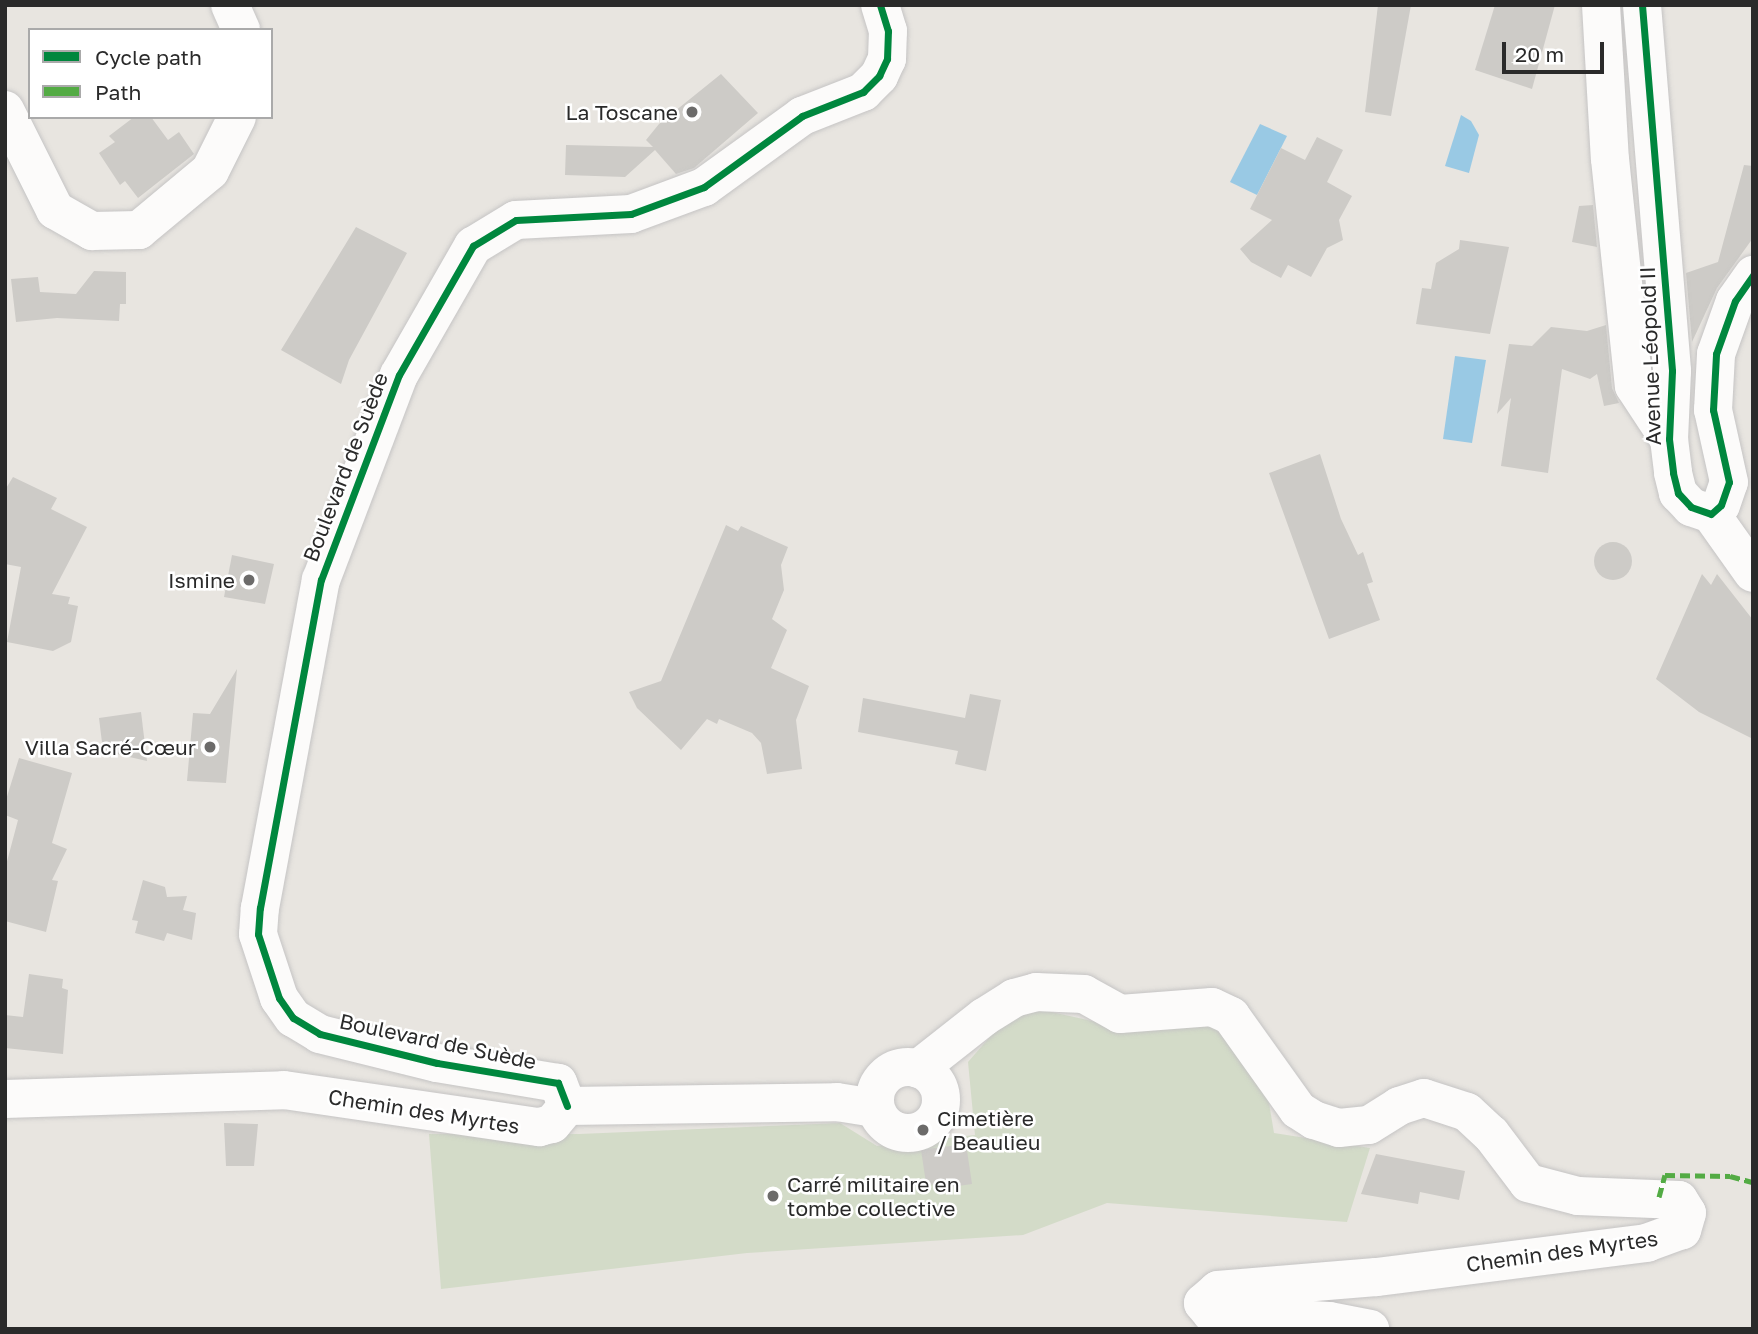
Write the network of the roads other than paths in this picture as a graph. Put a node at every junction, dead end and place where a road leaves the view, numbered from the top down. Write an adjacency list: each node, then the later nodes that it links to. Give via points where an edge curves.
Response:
1 (230, 5): 5 (street)
2 (880, 5): 14 (street, Boulevard de Suède, via 888,31 887,59 879,76 863,92 802,116 704,187 631,214 516,220 473,246 399,375 321,580 260,908 258,934 279,998 293,1018 320,1034 437,1063 558,1083)
3 (1601, 5): 9 (street, via 1610,159 1634,386)
4 (1642, 5): 9 (street, Avenue Léopold II, via 1672,371)
5 (240, 28)
6 (5, 110): 7 (street, via 55,210 92,231 139,230 210,171)
7 (236, 119)
8 (1753, 275): 10 (street, via 1735,301 1716,354 1713,410 1729,482 1721,505)
9 (1669, 439): 10 (street, Avenue Léopold II, via 1678,494 1691,507)
10 (1711, 514): 11 (street)
11 (1753, 573)
12 (918, 1069): 15 (street, via 907,1067 886,1075 878,1085); 15 (street, via 929,1074 940,1090 941,1102 932,1123 923,1130 900,1133 887,1127); 16 (street, Chemin des Myrtes, via 984,1017 1014,998 1036,992 1084,994 1120,1014 1212,1007 1231,1016 1298,1110 1314,1120 1339,1128 1369,1125 1399,1106 1424,1098 1467,1112 1491,1134 1528,1183 1578,1196 1679,1200 1688,1213 1682,1230 1647,1243 1376,1277 1218,1290 1203,1303 1212,1314 1329,1321)
13 (5, 1100): 14 (street, Chemin des Myrtes, via 284,1090 524,1127 552,1124)
14 (567, 1106): 15 (street, via 837,1102)
15 (875, 1108)
16 (1370, 1329)

